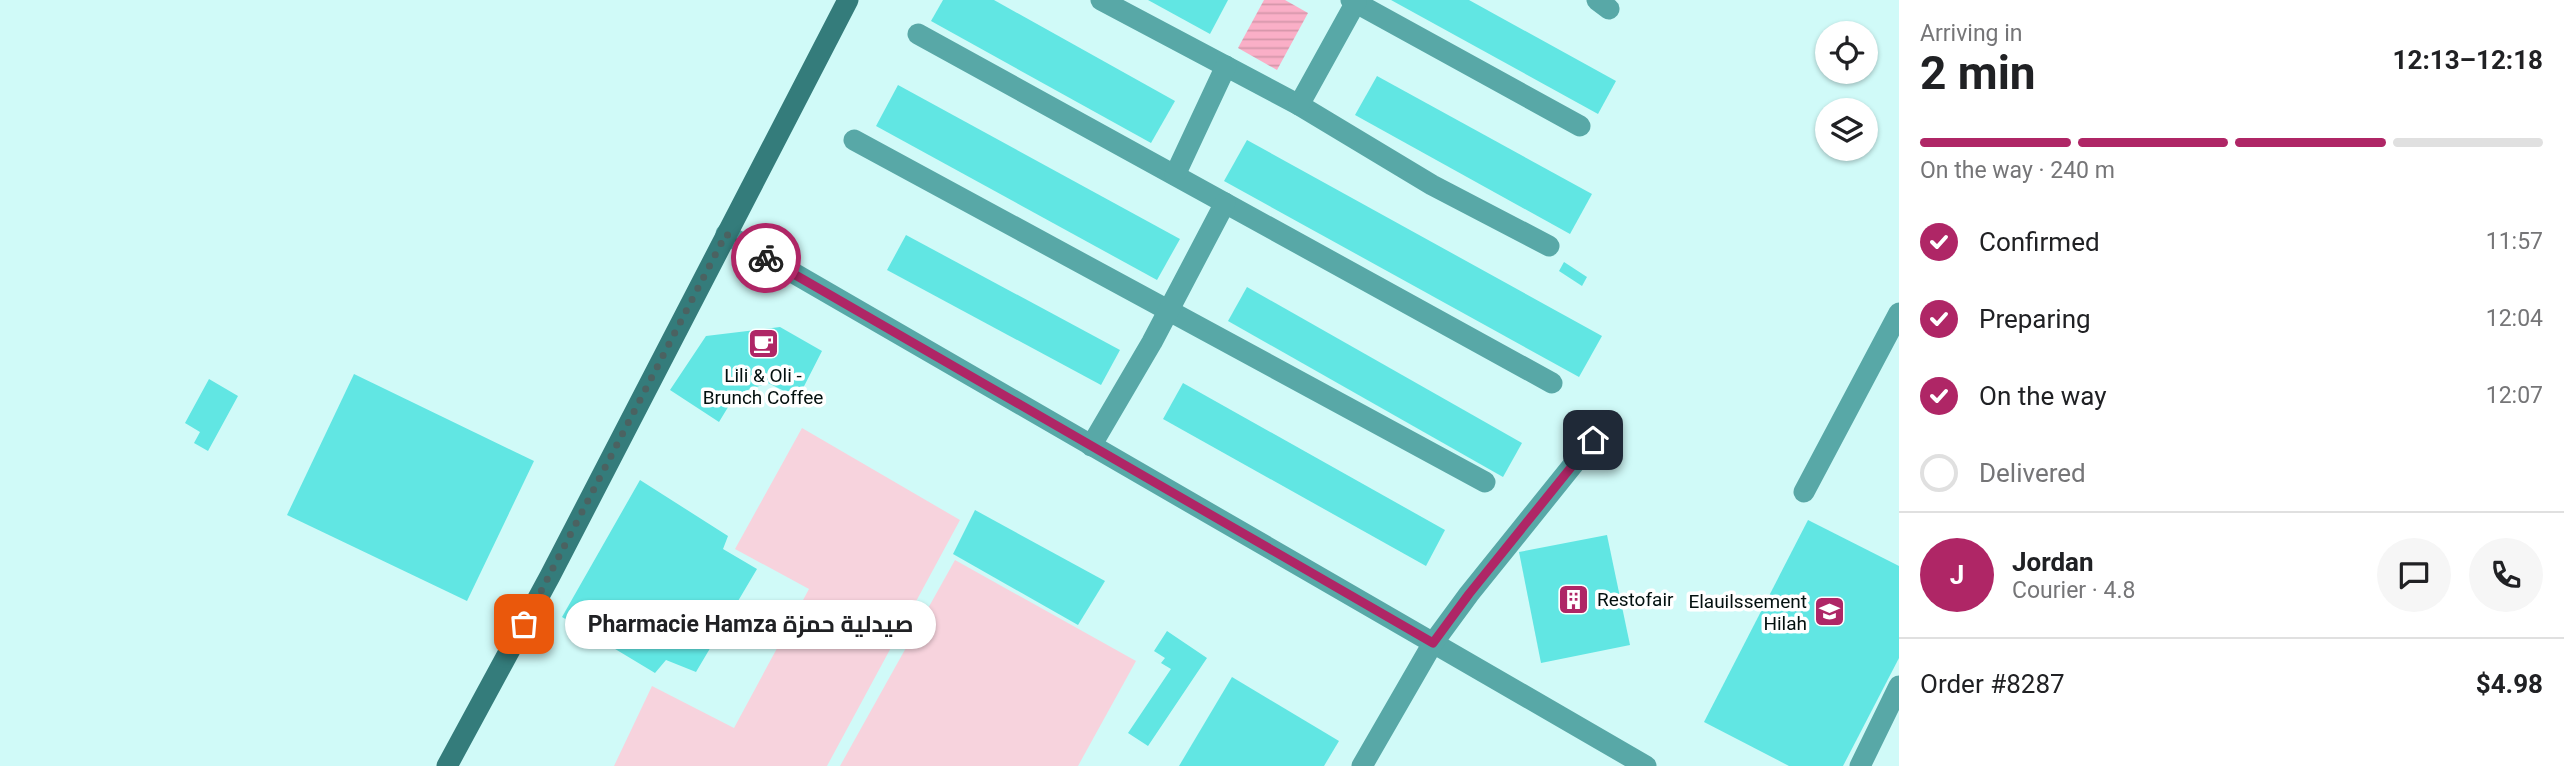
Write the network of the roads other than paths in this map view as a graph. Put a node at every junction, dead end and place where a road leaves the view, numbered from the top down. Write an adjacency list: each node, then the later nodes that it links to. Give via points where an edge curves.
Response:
1 (848, 0): 11 (street)
2 (1101, 0): 5 (street)
3 (1353, 1): 6 (street); 7 (street)
4 (918, 34): 9 (street)
5 (1226, 66): 6 (street); 9 (street)
6 (1299, 105): 12 (street)
7 (1580, 126)
8 (854, 140): 13 (street)
9 (1175, 176): 10 (street)
10 (1225, 204): 13 (street); 15 (street)
11 (726, 234): 17 (street); 22 (street)
12 (1549, 246)
13 (1169, 311): 17 (street); 18 (street)
14 (1899, 313): 19 (street)
15 (1552, 383)
16 (1593, 440): 20 (street)
17 (1091, 446): 20 (street)
18 (1485, 482)
19 (1804, 492)
20 (1433, 643): 23 (street); 24 (street)
21 (1899, 687): 25 (street)
22 (447, 766)
23 (1362, 766)
24 (1646, 766)
25 (1860, 766)

